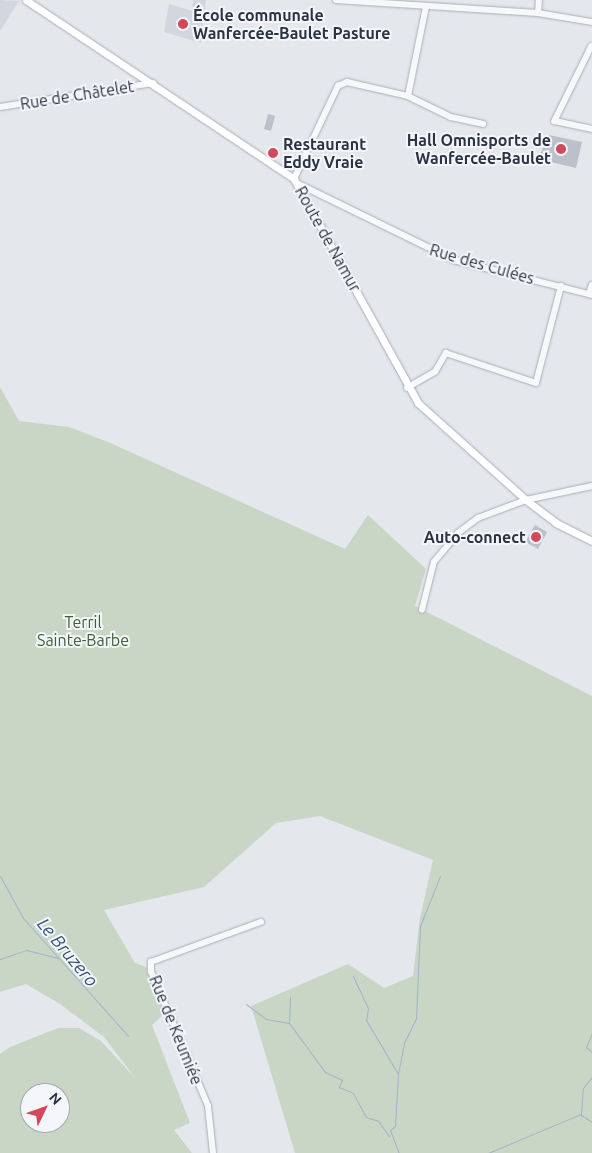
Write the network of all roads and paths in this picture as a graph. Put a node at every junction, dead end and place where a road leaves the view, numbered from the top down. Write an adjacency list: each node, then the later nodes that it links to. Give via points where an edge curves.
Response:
1 (26, 0): 9 (main road, Route de Namur)
2 (336, 0): 3 (street)
3 (343, 0): 5 (street)
4 (539, 0): 6 (street)
5 (426, 7): 6 (street); 10 (street)
6 (538, 12): 7 (street)
7 (592, 22)
8 (592, 46): 13 (street, via 555,122)
9 (153, 84): 11 (street, Rue de Châtelet); 14 (main road, Route de Namur)
10 (408, 96): 12 (street, via 451,117); 14 (street, via 347,82 338,86)
11 (0, 107)
12 (482, 124)
13 (592, 129)
14 (296, 182): 16 (street, Rue des Culées, via 454,260); 18 (main road, Route de Namur)
15 (592, 285): 17 (street)
16 (561, 286): 17 (street, Rue des Culées); 18 (street, via 536,383 446,353 435,372)
17 (590, 294)
18 (407, 388): 20 (main road, Route de Namur)
19 (592, 486): 20 (street)
20 (526, 500): 21 (main road, Route de Namur, via 556,523); 22 (street, via 478,518 458,533 429,573)
21 (592, 541)
22 (422, 610)
23 (261, 922): 24 (street, Rue de Keumiée, via 151,962 154,980 208,1106)
24 (214, 1153)

